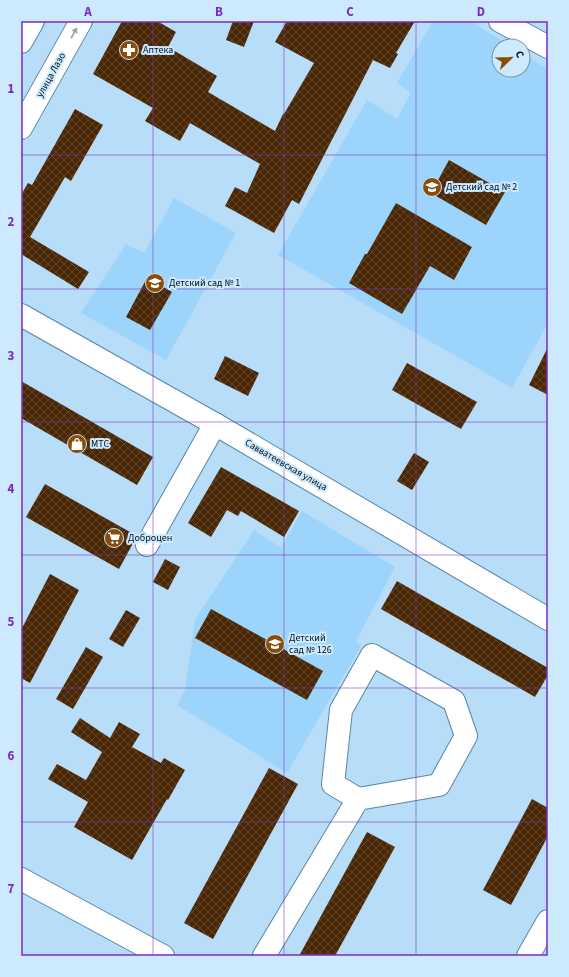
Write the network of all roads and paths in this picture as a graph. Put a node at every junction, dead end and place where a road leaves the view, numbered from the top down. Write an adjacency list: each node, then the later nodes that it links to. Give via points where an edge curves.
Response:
1 (33, 21): 4 (street)
2 (81, 21): 6 (street, улица Лазо, one-way to 2)
3 (500, 21): 5 (street)
4 (21, 42)
5 (548, 47)
6 (21, 128)
7 (21, 315): 8 (street, Савватеевская улица)
8 (215, 424): 9 (street); 10 (street, Савватеевская улица)
9 (147, 544)
10 (548, 619)
11 (358, 799): 11 (street, via 333,784 341,710 372,655 454,701 466,736 439,785); 15 (street)
12 (21, 879): 14 (street)
13 (548, 921): 16 (street)
14 (163, 956)
15 (264, 956)
16 (528, 956)

